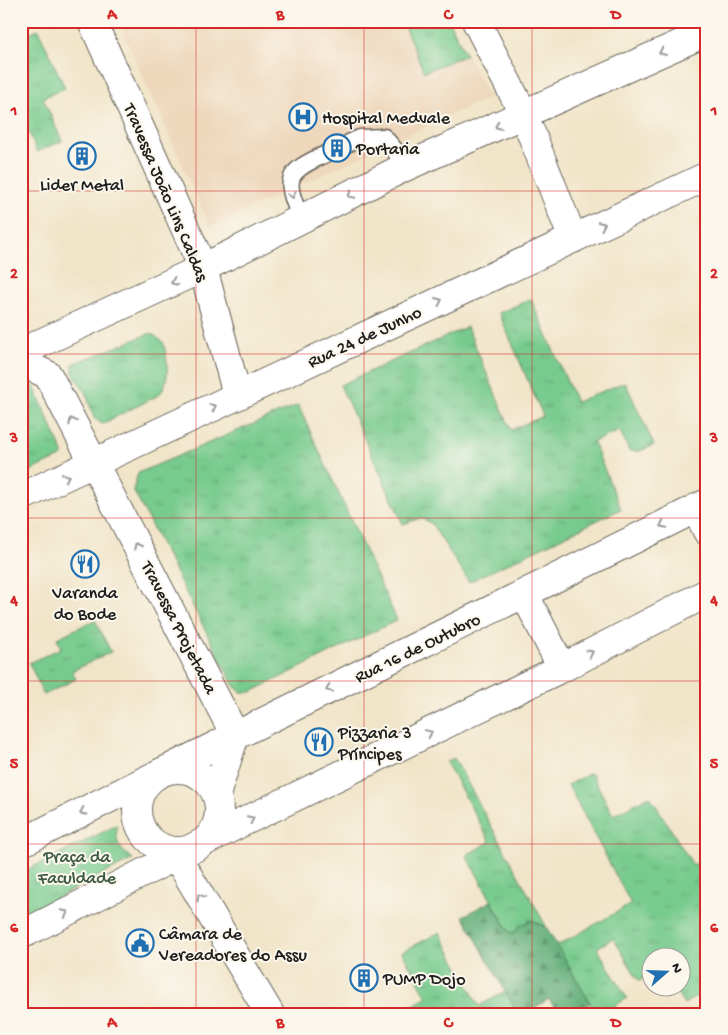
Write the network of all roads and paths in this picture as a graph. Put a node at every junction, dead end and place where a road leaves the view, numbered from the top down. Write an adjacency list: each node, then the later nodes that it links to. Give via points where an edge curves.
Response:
1 (92, 21): 11 (street, Travessa João Lins Caldas)
2 (476, 21): 4 (street)
3 (707, 32): 4 (street, one-way to 4)
4 (524, 115): 7 (street, one-way to 7); 10 (street)
5 (349, 143): 7 (lane, via 360,138 384,136)
6 (326, 154): 9 (lane, one-way to 9, via 301,165 291,176 290,190)
7 (403, 168): 9 (street, one-way to 9)
8 (707, 176): 10 (street, Rua 24 de Junho, one-way to 8)
9 (301, 220): 11 (street)
10 (573, 239): 14 (street, Rua 24 de Junho, one-way to 10)
11 (204, 268): 12 (street, one-way to 12); 14 (street, Travessa João Lins Caldas)
12 (21, 352)
13 (21, 362): 15 (street, Travessa Projetada, one-way to 13, via 48,375)
14 (237, 396): 15 (street, Rua 24 de Junho, one-way to 14)
15 (95, 464): 16 (street, Rua 24 de Junho, one-way to 15); 21 (street, Travessa Projetada, one-way to 15)
16 (21, 497)
17 (703, 514): 19 (street, Rua 16 de Outubro, one-way to 19)
18 (707, 593): 20 (street, one-way to 18)
19 (525, 595): 20 (street); 21 (street, Rua 16 de Outubro, one-way to 21)
20 (562, 668): 25 (street, one-way to 20)
21 (235, 734): 22 (street, Rua 16 de Outubro); 23 (street)
22 (160, 773): 23 (street, via 192,771 211,785); 24 (street, Rua 16 de Outubro, one-way to 24); 25 (street, via 143,787 138,797 137,818 141,829 155,845 166,850)
23 (216, 795): 25 (street, via 219,815 216,828 208,839)
24 (21, 844)
25 (187, 852): 26 (street, one-way to 25); 27 (street, one-way to 25)
26 (21, 935)
27 (270, 1014)

